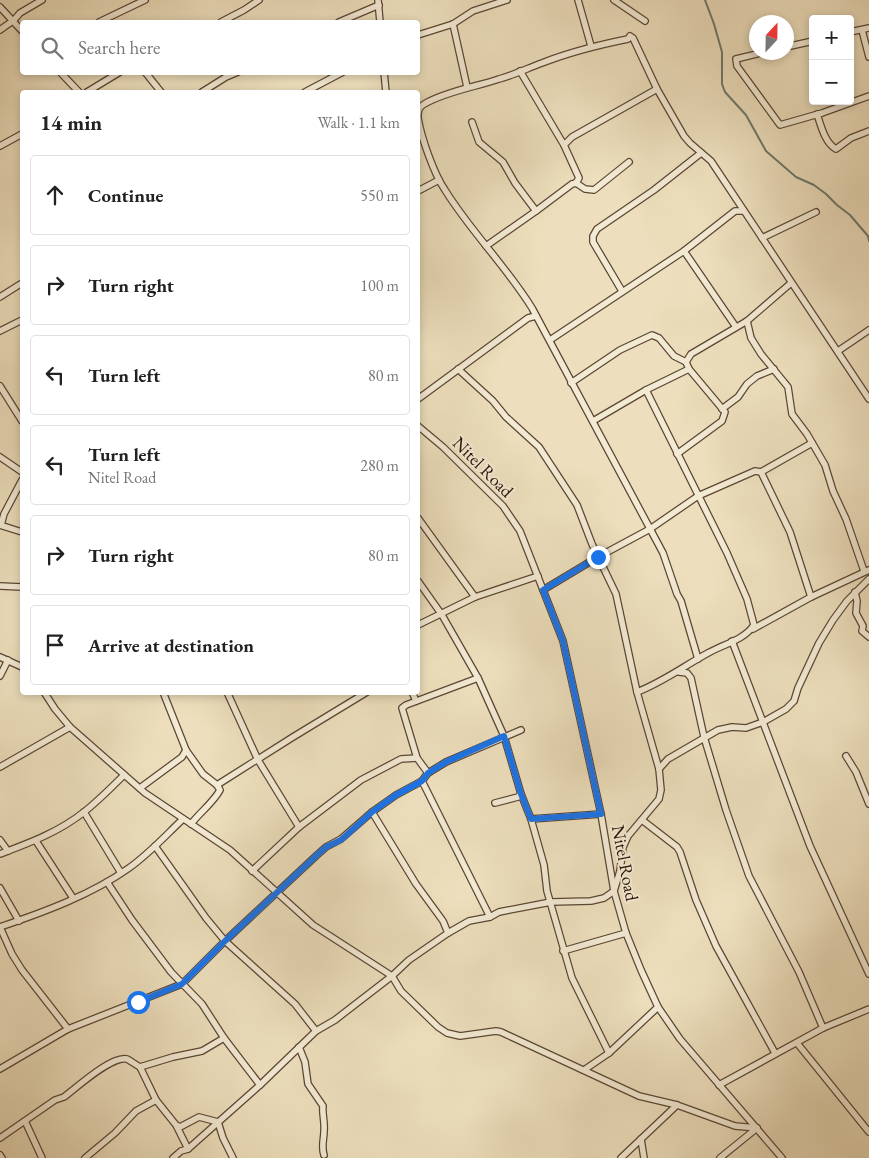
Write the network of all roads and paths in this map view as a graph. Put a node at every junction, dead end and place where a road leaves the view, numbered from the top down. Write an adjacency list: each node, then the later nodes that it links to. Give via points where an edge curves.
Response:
1 (42, 0): 10 (street)
2 (145, 0): 11 (street)
3 (259, 0): 12 (street)
4 (507, 0): 8 (street)
5 (578, 0): 24 (street)
6 (614, 0): 15 (street)
7 (379, 2): 13 (street); 14 (street)
8 (497, 2): 16 (street, via 473,11)
9 (0, 7): 10 (street)
10 (14, 20): 17 (street); 19 (street)
11 (103, 20)
12 (225, 20)
13 (343, 20)
14 (380, 20)
15 (645, 20)
16 (453, 24): 22 (street); 35 (street)
17 (20, 28)
18 (869, 28): 20 (street)
19 (0, 30)
20 (862, 30): 21 (street); 27 (street)
21 (854, 31)
22 (420, 34)
23 (809, 42): 25 (street)
24 (591, 46): 28 (street); 36 (street, via 630,36)
25 (794, 46)
26 (749, 56): 45 (street, via 736,59 737,66 780,125)
27 (869, 56)
28 (520, 71): 35 (street); 50 (street)
29 (63, 75): 37 (street)
30 (115, 75): 38 (street)
31 (147, 75): 39 (street)
32 (231, 75): 40 (street)
33 (337, 75): 41 (street)
34 (384, 75): 42 (street)
35 (467, 87): 44 (street, via 424,104)
36 (657, 89): 50 (street, via 572,137); 52 (street, via 684,136)
37 (77, 90)
38 (90, 90)
39 (159, 90)
40 (205, 90)
41 (309, 90)
42 (386, 90)
43 (869, 96): 45 (street)
44 (420, 110)
45 (817, 114): 48 (street, via 832,148 836,149)
46 (472, 122): 57 (street, via 481,144 503,162)
47 (420, 130): 54 (street)
48 (869, 131)
49 (20, 135): 51 (street)
50 (564, 145): 55 (street, via 579,178)
51 (0, 146)
52 (702, 153): 58 (street, via 711,161); 65 (street, via 597,229 593,242)
53 (629, 162): 55 (street, via 594,190)
54 (439, 180): 56 (street); 61 (street)
55 (576, 183): 57 (street)
56 (420, 190)
57 (536, 211): 61 (street)
58 (743, 211): 60 (street); 62 (street, via 735,211)
59 (816, 212): 60 (street)
60 (762, 238): 63 (street)
61 (486, 246): 67 (street)
62 (684, 251): 65 (street); 72 (street)
63 (791, 283): 71 (street); 76 (street)
64 (20, 284): 66 (street)
65 (622, 291): 75 (street)
66 (0, 297)
67 (532, 308): 68 (street); 69 (street)
68 (536, 316): 69 (street); 75 (street)
69 (528, 318): 79 (street)
70 (20, 321): 74 (street)
71 (746, 321): 72 (street); 78 (street, via 760,354)
72 (736, 327): 77 (street, via 694,351)
73 (869, 330): 76 (street)
74 (0, 331)
75 (550, 340): 81 (street)
76 (838, 352): 85 (street)
77 (686, 362): 80 (street); 81 (street, via 674,356 659,338 652,335 620,350)
78 (774, 368): 86 (street, via 756,376); 90 (street, via 788,387 792,414)
79 (458, 369): 84 (street); 101 (street, via 539,447 577,505)
80 (690, 369): 83 (street); 86 (street)
81 (571, 383): 88 (street)
82 (0, 386): 87 (street)
83 (646, 390): 88 (street); 91 (street)
84 (420, 398)
85 (869, 399)
86 (722, 409): 91 (street, via 726,412 722,421)
87 (20, 417)
88 (593, 421): 99 (street)
89 (420, 428): 103 (street, Nitel Road, via 503,506 520,531)
90 (812, 443): 94 (street); 102 (street, via 825,465)
91 (677, 454): 96 (street)
92 (0, 457): 93 (street)
93 (20, 471)
94 (761, 472): 96 (street, via 755,471); 111 (street, via 790,532)
95 (20, 484): 98 (street)
96 (698, 496): 99 (street); 114 (street, via 747,599 754,619)
97 (420, 521): 110 (street)
98 (0, 525): 100 (street)
99 (650, 529): 101 (street); 118 (street, via 681,601)
100 (20, 531)
101 (598, 557): 108 (street); 124 (street, via 616,594)
102 (866, 570): 111 (street)
103 (538, 576): 108 (street, Nitel Road); 110 (street)
104 (869, 578): 109 (street)
105 (420, 584): 112 (street)
106 (0, 586): 107 (street)
107 (20, 587)
108 (543, 590): 152 (street, Nitel Road, via 563,641)
109 (855, 592): 115 (street, via 857,616 863,632); 131 (street, via 819,643 794,701)
110 (475, 597): 112 (street)
111 (811, 597): 114 (street)
112 (442, 615): 113 (street); 123 (street)
113 (420, 624)
114 (749, 632): 116 (street)
115 (869, 637)
116 (732, 641): 118 (street); 131 (street)
117 (0, 657): 119 (street)
118 (698, 659): 121 (street)
119 (8, 660): 120 (street); 122 (street)
120 (20, 666)
121 (679, 672): 124 (street); 135 (street, via 687,673 691,678)
122 (0, 676)
123 (478, 678): 130 (street); 134 (street)
124 (637, 692): 141 (street)
125 (46, 695): 132 (street)
126 (164, 695): 136 (street)
127 (227, 695): 139 (street)
128 (363, 695): 139 (street)
129 (413, 695): 130 (street)
130 (416, 701): 138 (street, via 402,708 402,712)
131 (763, 722): 135 (street, via 746,728 725,728); 178 (street, via 810,846)
132 (70, 727): 140 (street); 143 (street)
133 (521, 730): 134 (street)
134 (504, 736): 142 (street); 147 (street)
135 (704, 737): 141 (street, via 668,759); 183 (street, via 749,876 799,972)
136 (186, 750): 145 (street, via 203,774); 146 (street, via 182,757)
137 (846, 756): 149 (street)
138 (417, 758): 142 (street); 157 (street, via 401,759 375,771)
139 (258, 760): 145 (street); 157 (street)
140 (0, 767)
141 (659, 769): 155 (street, via 659,799)
142 (428, 773): 144 (street)
143 (124, 775): 146 (street); 150 (street)
144 (422, 781): 151 (street); 171 (street)
145 (216, 785): 156 (street, via 220,790 213,802)
146 (140, 788): 153 (street)
147 (521, 794): 148 (street); 154 (street)
148 (495, 803)
149 (869, 804)
150 (84, 812): 159 (street); 164 (street)
151 (372, 812): 168 (street, via 341,840 322,850); 174 (street)
152 (601, 814): 154 (street); 167 (street, Nitel Road)
153 (183, 819): 156 (street); 160 (street)
154 (531, 819): 170 (street)
155 (642, 820): 167 (street, via 623,847); 190 (street, via 680,852 716,946)
156 (191, 824): 163 (street, via 230,850)
157 (299, 827): 163 (street)
158 (0, 840): 161 (street)
159 (36, 841): 161 (street); 169 (street)
160 (155, 846): 164 (street); 176 (street)
161 (8, 851): 162 (street)
162 (0, 854)
163 (252, 870): 168 (street)
164 (121, 873): 165 (street)
165 (107, 882): 169 (street); 180 (street)
166 (0, 888): 172 (street)
167 (614, 890): 170 (street, via 598,900); 175 (street, Nitel Road)
168 (277, 893): 176 (street); 179 (street, via 313,925)
169 (73, 898): 172 (street)
170 (551, 902): 171 (street, via 499,912); 177 (street)
171 (490, 917): 174 (street, via 469,921)
172 (19, 921): 173 (street)
173 (0, 927): 184 (street, via 22,970)
174 (448, 933): 179 (street)
175 (626, 933): 177 (street); 181 (street, Nitel Road)
176 (225, 941): 180 (street); 185 (street, via 295,1004)
177 (563, 952): 189 (street, via 576,987)
178 (869, 974)
179 (392, 976): 185 (street); 193 (street, via 401,991 447,1033 460,1036 501,1032)
180 (182, 984): 184 (street); 186 (street, via 202,1004)
181 (658, 1007): 189 (street); 194 (street, Nitel Road, via 680,1039)
182 (869, 1009): 183 (street)
183 (823, 1028): 187 (street)
184 (68, 1029): 192 (street)
185 (316, 1031): 188 (street)
186 (224, 1038): 191 (street, via 202,1051); 195 (street)
187 (797, 1043): 190 (street); 202 (street)
188 (299, 1047): 195 (street); 207 (street, via 308,1084 323,1106 321,1146)
189 (609, 1053): 193 (street)
190 (775, 1053): 194 (street)
191 (140, 1068): 196 (street); 198 (street, via 126,1059 110,1063)
192 (0, 1069)
193 (584, 1070): 197 (street, via 640,1096)
194 (719, 1084): 201 (street, Nitel Road)
195 (260, 1085): 199 (street)
196 (156, 1100): 200 (street); 210 (street, via 136,1111)
197 (676, 1105): 201 (street, via 735,1126); 204 (street)
198 (25, 1121): 203 (street); 209 (street)
199 (218, 1122): 200 (street, via 199,1117); 205 (street); 212 (street)
200 (177, 1127): 205 (street)
201 (757, 1128): 215 (street); 216 (street, Nitel Road)
202 (869, 1132)
203 (0, 1138)
204 (641, 1139): 213 (street); 214 (street)
205 (188, 1149): 211 (street)
206 (0, 1155): 208 (street)
207 (324, 1155)
208 (2, 1158)
209 (42, 1158)
210 (85, 1158)
211 (173, 1158)
212 (232, 1158)
213 (621, 1158)
214 (644, 1158)
215 (720, 1158)
216 (782, 1158)

